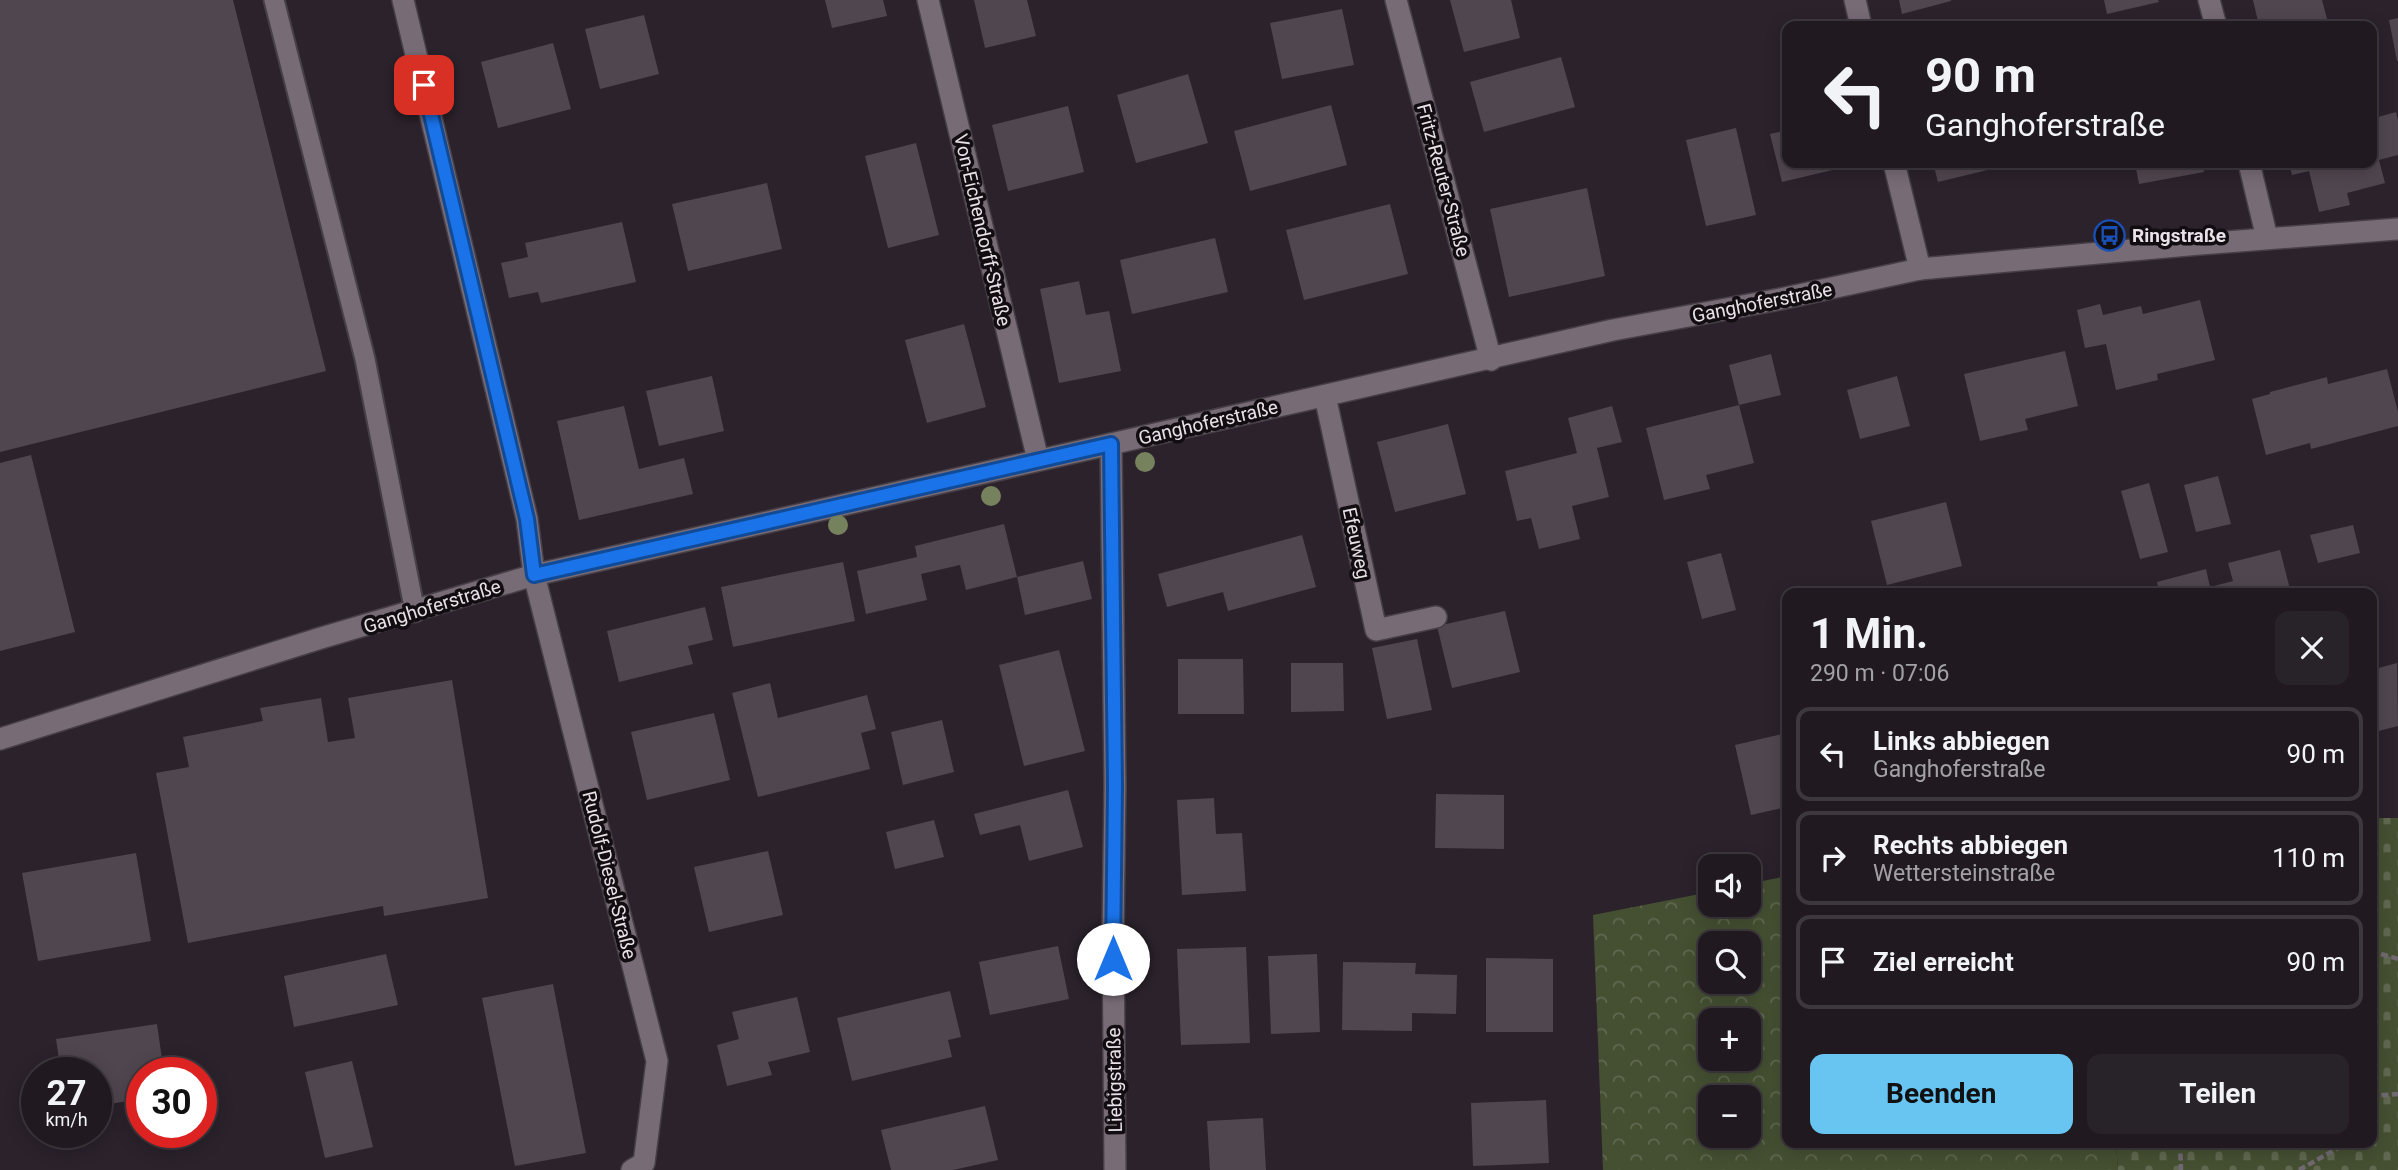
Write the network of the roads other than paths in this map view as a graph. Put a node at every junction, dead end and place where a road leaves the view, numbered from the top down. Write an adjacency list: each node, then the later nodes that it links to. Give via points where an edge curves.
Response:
1 (274, 0): 19 (lane, via 365,359)
2 (403, 0): 18 (street, via 527,519)
3 (929, 0): 17 (street, Von-Eichendorff-Straße)
4 (1396, 0): 14 (street, Fritz-Reuter-Straße)
5 (1854, 0): 7 (street)
6 (2209, 0): 8 (street)
7 (1860, 21)
8 (2215, 21)
9 (1895, 168): 13 (street)
10 (2250, 168): 12 (street)
11 (2398, 229): 12 (street, Ganghoferstraße)
12 (2267, 239): 13 (street, Ganghoferstraße)
13 (1920, 269): 14 (street, Ganghoferstraße, via 1613,330)
14 (1491, 360): 15 (street, Ganghoferstraße)
15 (1325, 396): 16 (street, Ganghoferstraße); 20 (street, Efeuweg, via 1376,630)
16 (1111, 444): 17 (street, Ganghoferstraße); 23 (street, Liebigstraße)
17 (1038, 460): 18 (street, Ganghoferstraße)
18 (534, 575): 19 (street, Ganghoferstraße); 22 (street, Rudolf-Diesel-Straße, via 657,1061 644,1163)
19 (415, 612): 21 (street, Ganghoferstraße)
20 (1436, 617)
21 (0, 739)
22 (632, 1170)
23 (1115, 1170)

